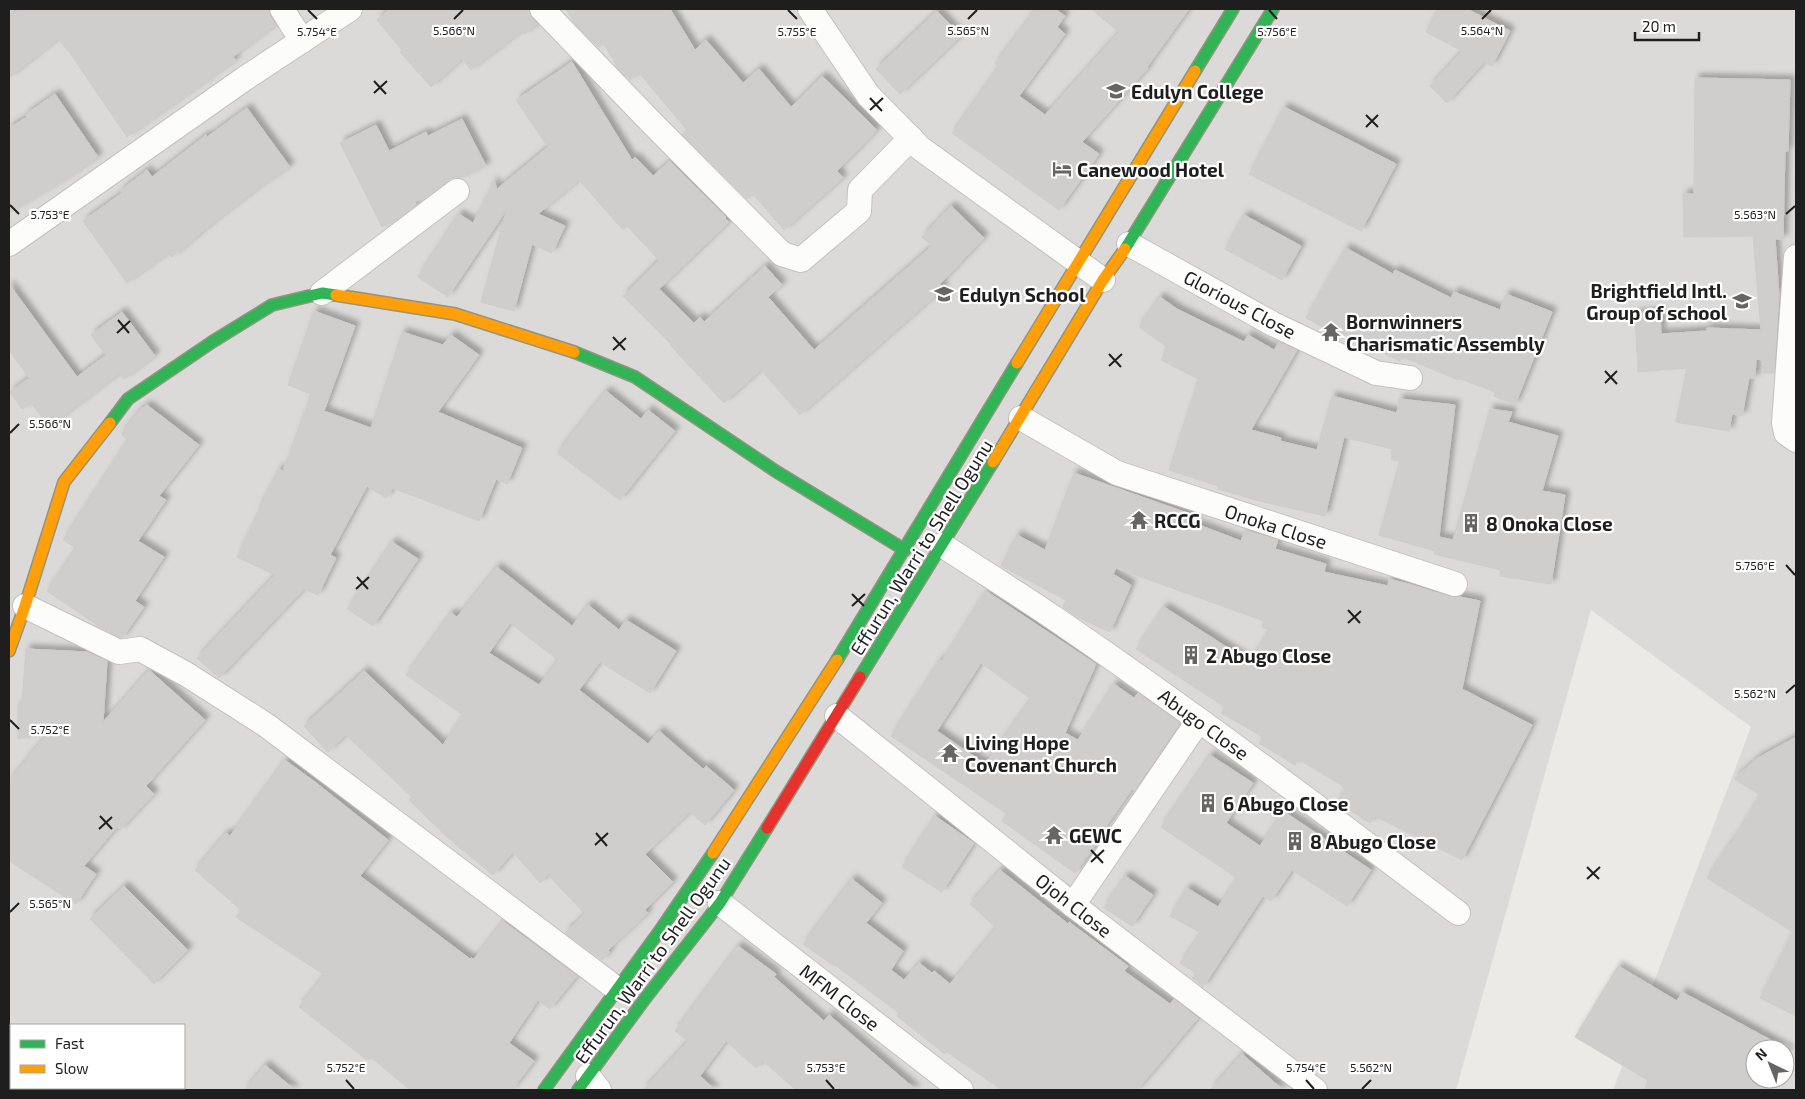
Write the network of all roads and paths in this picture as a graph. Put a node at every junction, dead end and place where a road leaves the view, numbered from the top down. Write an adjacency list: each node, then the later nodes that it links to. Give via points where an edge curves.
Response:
1 (282, 9): 7 (street)
2 (350, 9): 7 (street)
3 (542, 9): 8 (street, via 782,254 801,260 859,211 860,190)
4 (810, 9): 8 (street, via 868,95)
5 (1233, 9): 13 (main road, Effurun, Warri to Shell Ogunu)
6 (1273, 9): 11 (main road, Effurun, Warri to Shell Ogunu)
7 (302, 41): 10 (street)
8 (911, 138): 13 (street, via 920,148)
9 (458, 191): 15 (street)
10 (9, 244)
11 (1128, 244): 14 (main road, Effurun, Warri to Shell Ogunu); 16 (street, Glorious Close, via 1273,324 1359,365 1376,373)
12 (1796, 256): 18 (street, via 1784,423 1786,433)
13 (1078, 262): 14 (street); 20 (main road, Effurun, Warri to Shell Ogunu)
14 (1103, 280): 17 (main road, Effurun, Warri to Shell Ogunu)
15 (322, 292): 20 (main road, via 455,314 561,347 635,377 777,472); 22 (main road, via 272,305 128,399 64,482)
16 (1410, 378)
17 (1021, 418): 19 (main road, Effurun, Warri to Shell Ogunu); 21 (street, Onoka Close, via 1117,473)
18 (1796, 440)
19 (942, 545): 24 (main road, Effurun, Warri to Shell Ogunu); 25 (street, Abugo Close, via 1056,619)
20 (905, 550): 29 (main road, Effurun, Warri to Shell Ogunu, via 738,815)
21 (1455, 584)
22 (25, 606): 23 (main road); 29 (street, via 119,652 140,648 266,725)
23 (9, 651)
24 (837, 716): 26 (main road, Effurun, Warri to Shell Ogunu); 27 (street, Ojoh Close)
25 (1199, 720): 27 (street); 28 (street, Abugo Close)
26 (720, 903): 30 (main road, Effurun, Warri to Shell Ogunu, via 644,1000); 32 (street, MFM Close)
27 (1073, 905): 33 (street, Ojoh Close)
28 (1458, 913)
29 (617, 989): 31 (main road, Effurun, Warri to Shell Ogunu)
30 (588, 1086)
31 (544, 1090)
32 (961, 1090)
33 (1315, 1090)

